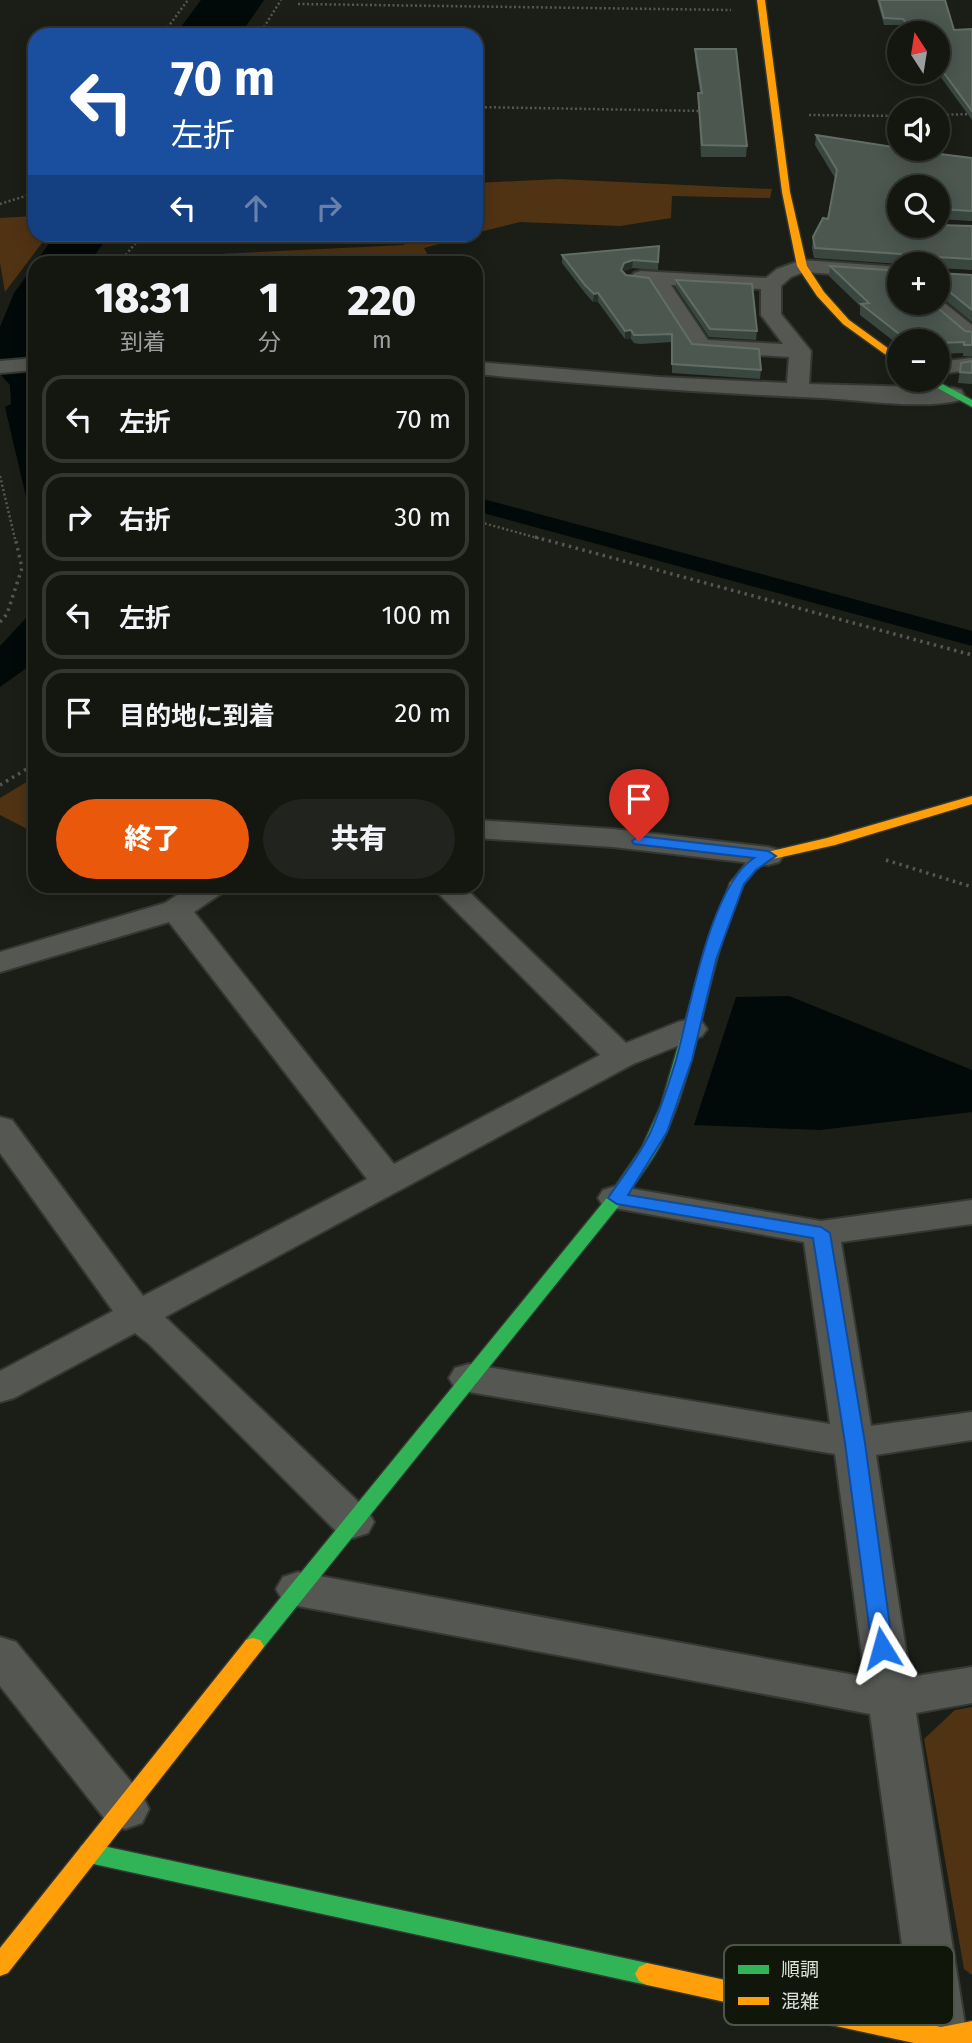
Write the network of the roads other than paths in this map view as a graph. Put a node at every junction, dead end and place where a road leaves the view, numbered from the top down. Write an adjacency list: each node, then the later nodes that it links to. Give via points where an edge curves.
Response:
1 (762, 5): 2 (street, via 786,192)
2 (802, 266): 3 (street); 6 (street); 10 (street, via 846,322)
3 (887, 272)
4 (633, 277): 5 (street)
5 (656, 278): 6 (street); 9 (street, via 702,346)
6 (771, 284): 9 (street, via 771,315)
7 (948, 315): 8 (street)
8 (972, 335)
9 (800, 351): 16 (street)
10 (887, 352)
11 (28, 365): 13 (street)
12 (972, 365): 14 (street)
13 (0, 367)
14 (950, 367)
15 (483, 369): 16 (street)
16 (798, 392): 17 (street)
17 (962, 400)
18 (972, 800): 20 (street)
19 (483, 829): 20 (street, via 613,838)
20 (768, 856): 25 (street, via 751,866 737,883 708,960)
21 (201, 893): 23 (street)
22 (453, 893): 26 (street)
23 (176, 910): 24 (street); 28 (street)
24 (0, 962)
25 (690, 1029): 26 (street); 29 (street, via 659,1132)
26 (621, 1057): 28 (street)
27 (0, 1128): 32 (street)
28 (389, 1182): 32 (street)
29 (617, 1198): 31 (street); 33 (street)
30 (972, 1212): 31 (street)
31 (821, 1233): 36 (street)
32 (135, 1315): 34 (street); 37 (street, via 163,1335)
33 (469, 1378): 36 (street); 37 (street)
34 (0, 1388)
35 (972, 1426): 36 (street)
36 (855, 1443): 41 (street)
37 (354, 1522): 38 (street)
38 (298, 1589): 41 (street); 42 (street)
39 (0, 1654): 42 (street)
40 (972, 1685): 41 (street)
41 (889, 1699): 44 (street)
42 (125, 1809): 43 (street)
43 (89, 1853): 45 (street); 46 (street)
44 (934, 1945)
45 (0, 1966)
46 (724, 1989)
47 (890, 2025): 48 (street)
48 (951, 2038)

